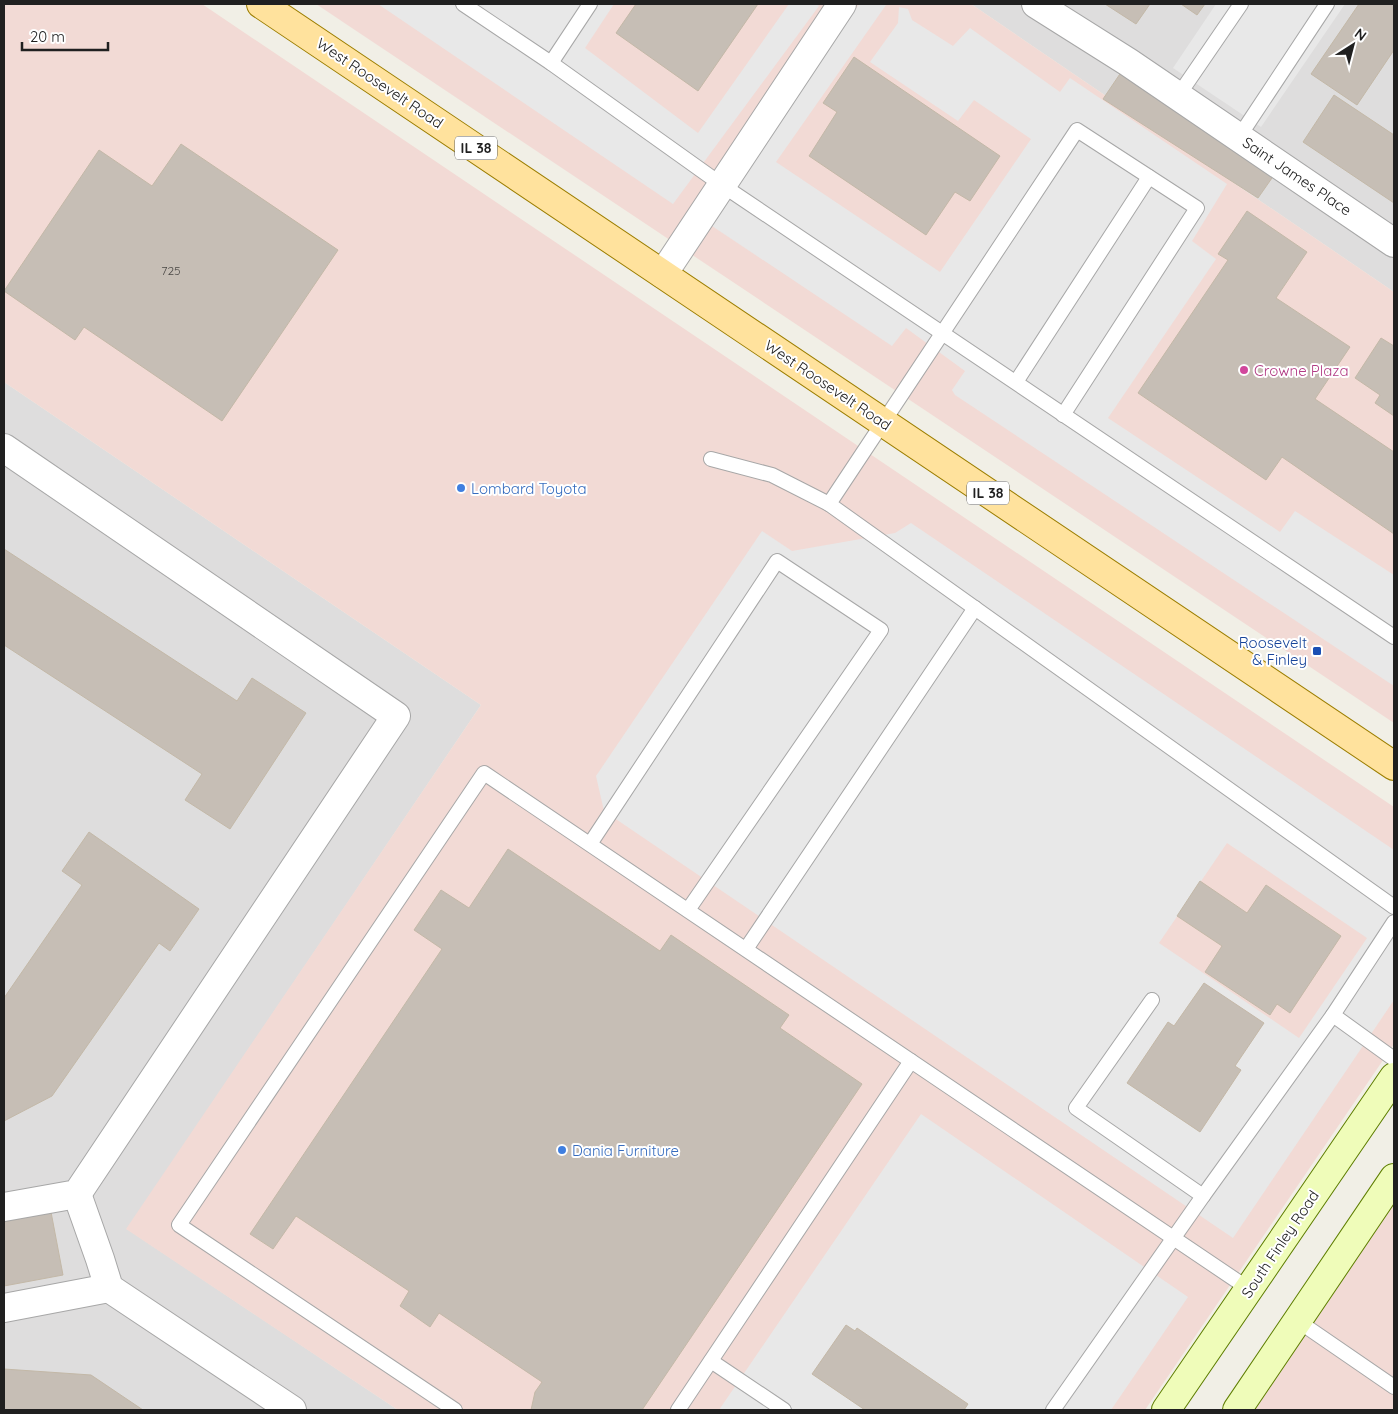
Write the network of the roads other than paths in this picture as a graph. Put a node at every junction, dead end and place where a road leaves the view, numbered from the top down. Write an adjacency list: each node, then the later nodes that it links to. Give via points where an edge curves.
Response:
1 (261, 4): 14 (main road, West Roosevelt Road / IL 38)
2 (463, 4): 8 (lane)
3 (590, 4): 8 (lane)
4 (842, 4): 12 (street)
5 (1036, 4): 9 (street, Saint James Place)
6 (1241, 4): 9 (lane)
7 (1327, 4): 10 (lane)
8 (551, 62): 12 (lane)
9 (1188, 103): 10 (street, Saint James Place)
10 (1239, 137): 13 (street, Saint James Place)
11 (1149, 177): 15 (lane, via 1077,130); 16 (lane); 17 (lane, via 1197,208)
12 (722, 185): 14 (street); 15 (lane)
13 (1394, 243)
14 (663, 274): 18 (main road, West Roosevelt Road / IL 38)
15 (944, 333): 16 (lane); 18 (lane)
16 (1016, 382): 17 (lane)
17 (1063, 415): 23 (lane)
18 (884, 422): 21 (lane); 24 (main road, West Roosevelt Road / IL 38)
19 (4, 448): 36 (street, via 396,716)
20 (711, 459): 21 (lane, via 772,475)
21 (829, 504): 22 (lane)
22 (975, 608): 26 (lane); 29 (lane)
23 (1394, 637)
24 (1394, 766)
25 (590, 844): 27 (lane); 27 (lane, via 777,562 881,630); 47 (lane, via 484,773 180,1225)
26 (1394, 907)
27 (688, 910): 29 (lane)
28 (1394, 922): 31 (lane)
29 (746, 949): 33 (lane)
30 (1152, 1000): 37 (lane, via 1076,1108)
31 (1333, 1016): 32 (lane); 37 (lane)
32 (1394, 1059)
33 (911, 1061): 39 (lane); 44 (lane)
34 (1394, 1078): 41 (main road, South Finley Road)
35 (1394, 1178): 43 (main road)
36 (77, 1194): 38 (street); 40 (street)
37 (1203, 1196): 39 (lane)
38 (4, 1206)
39 (1174, 1238): 41 (lane); 50 (lane)
40 (109, 1288): 42 (street); 46 (street)
41 (1249, 1289): 51 (main road, South Finley Road)
42 (4, 1308)
43 (1298, 1320): 45 (lane); 52 (main road)
44 (711, 1361): 48 (lane); 49 (lane)
45 (1394, 1387)
46 (292, 1410)
47 (455, 1410)
48 (678, 1410)
49 (784, 1410)
50 (1053, 1410)
51 (1166, 1410)
52 (1237, 1410)

